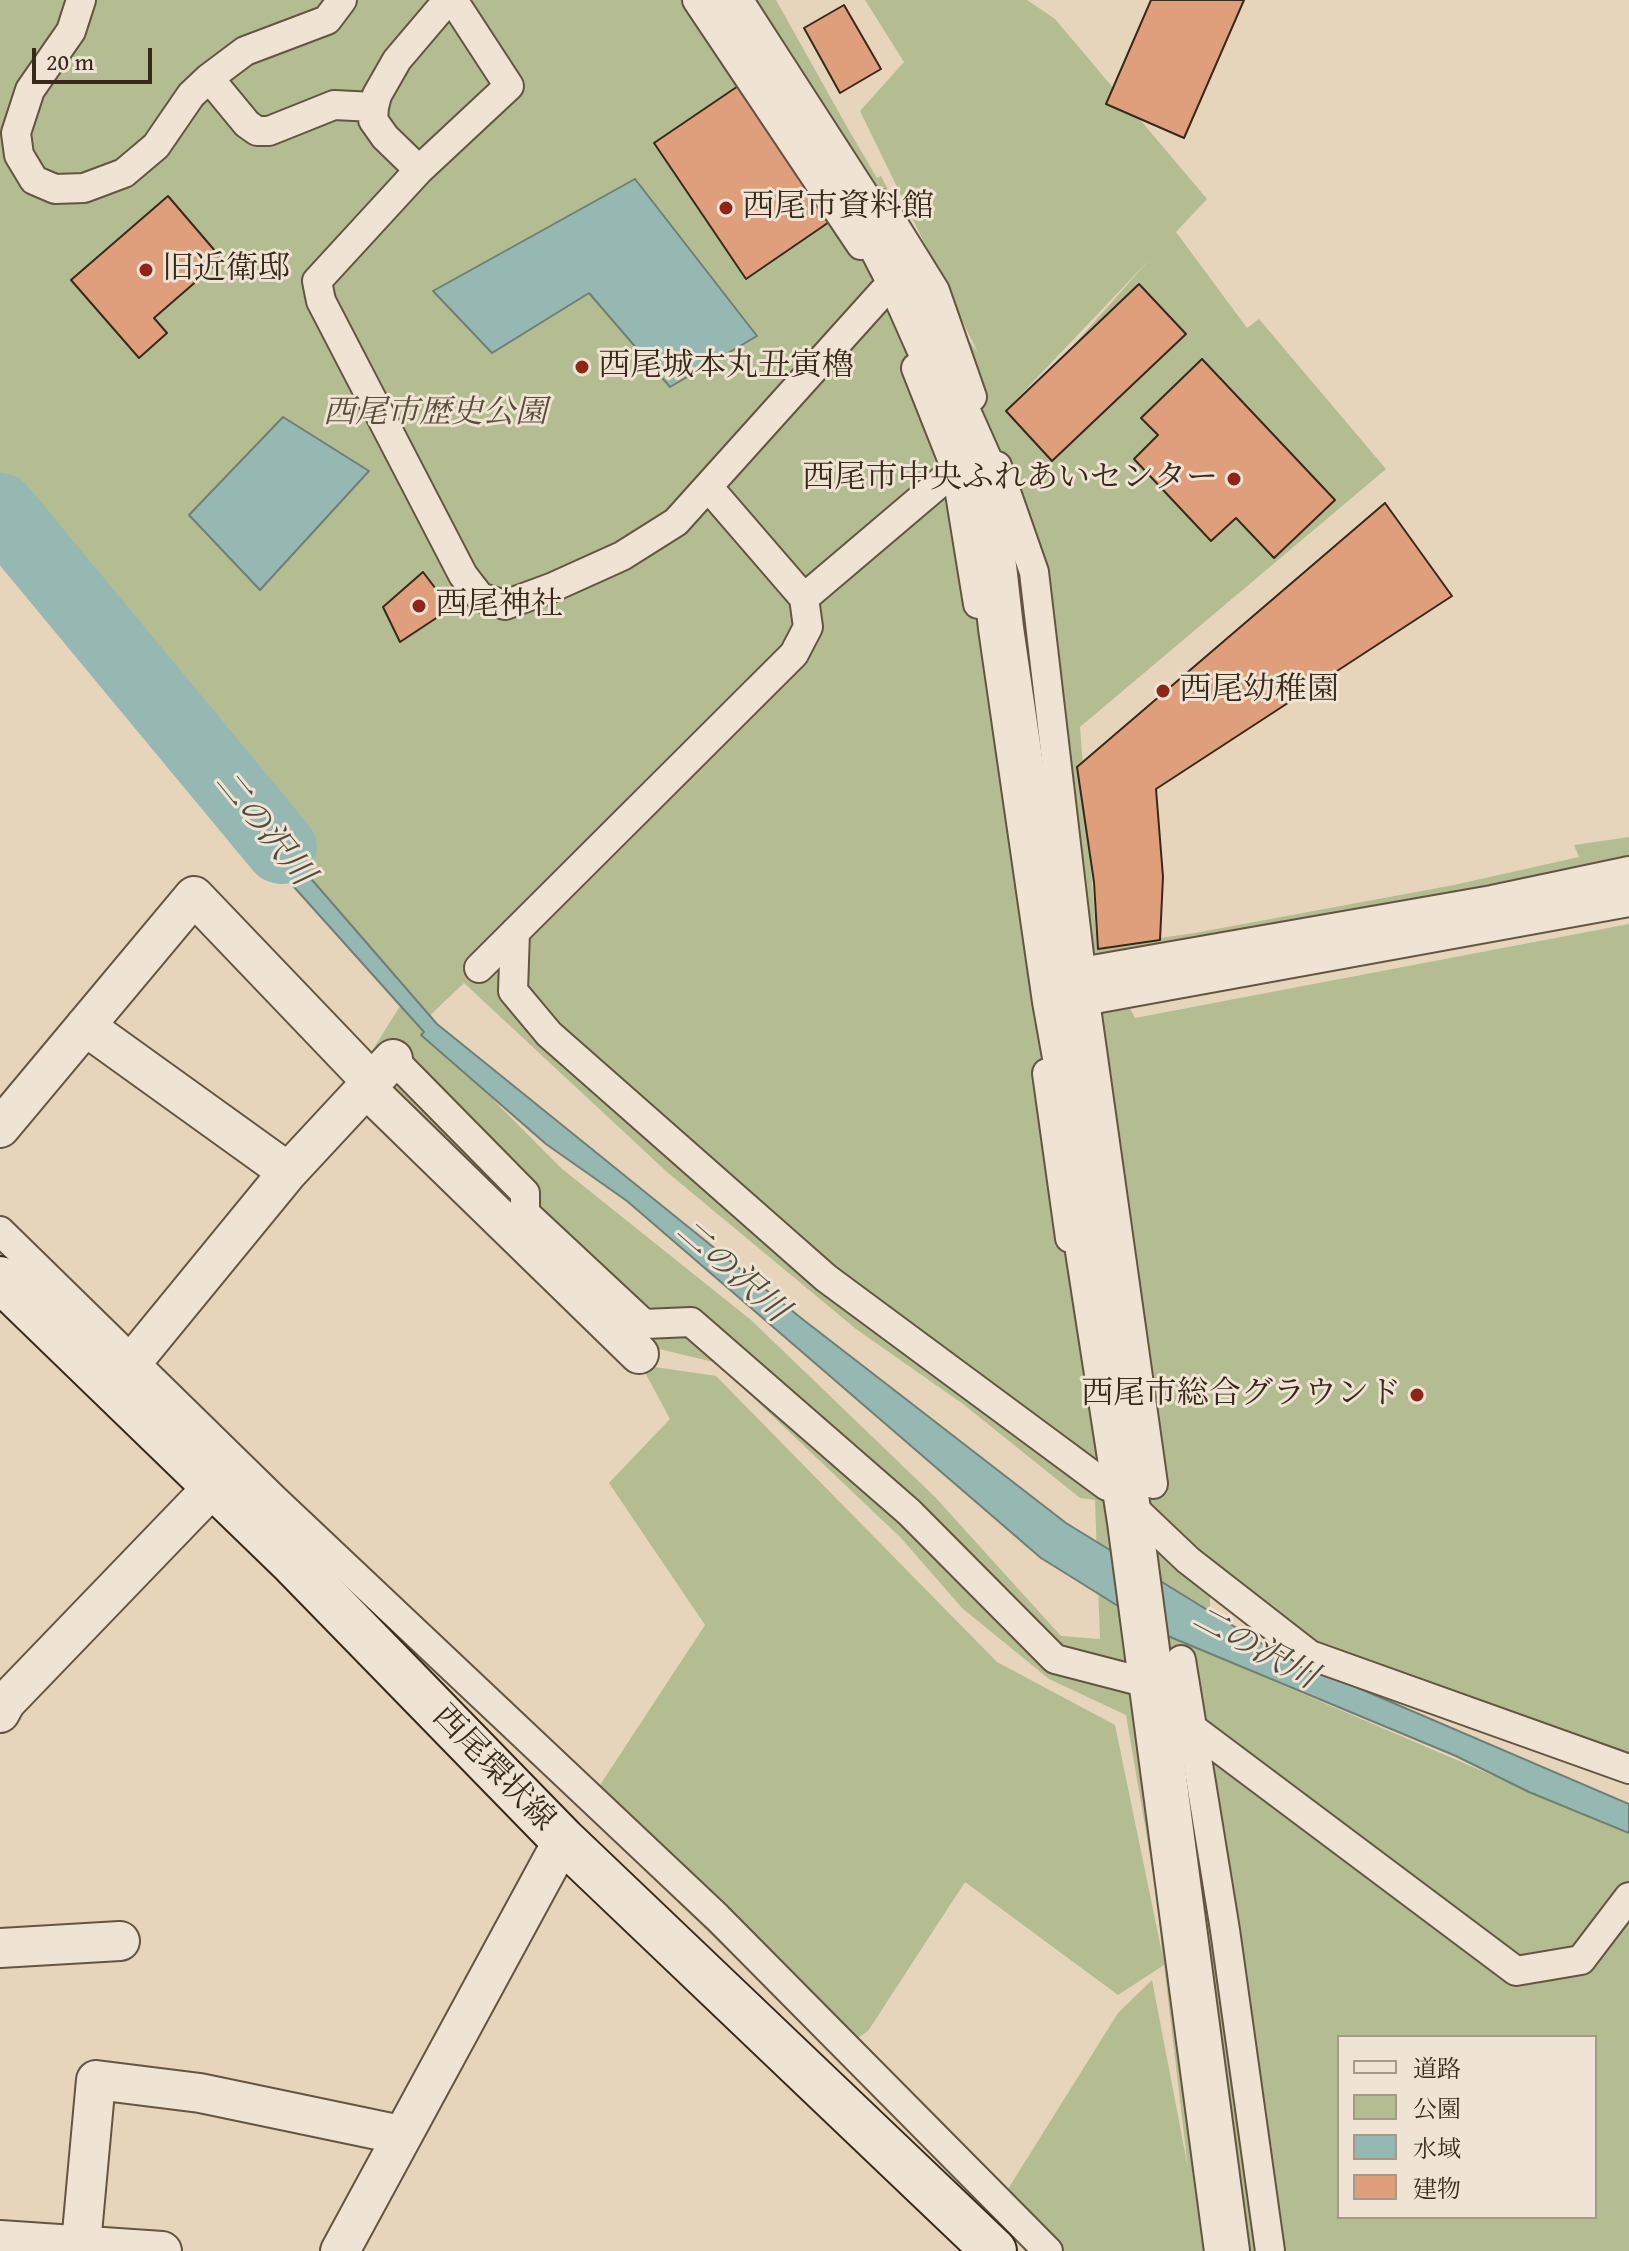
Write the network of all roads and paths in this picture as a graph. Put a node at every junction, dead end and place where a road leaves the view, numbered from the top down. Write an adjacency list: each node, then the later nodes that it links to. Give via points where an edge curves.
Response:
1 (81, 0): 7 (street, via 71,31 30,90 16,133 19,155 34,180 55,189 84,188 124,173 156,146)
2 (451, 0): 8 (street, via 397,60); 9 (street, via 509,86)
3 (697, 0): 10 (street, via 863,248)
4 (729, 0): 18 (street, via 856,197 983,469 1001,628)
5 (753, 0): 18 (street, via 935,291 1034,572)
6 (343, 1): 7 (street, via 327,20 245,51)
7 (209, 78): 8 (street, via 257,131 334,105)
8 (374, 107): 9 (street, via 373,120 385,137)
9 (419, 170): 12 (street, via 317,281 321,301 463,575 480,597 505,605 622,556 676,522)
10 (883, 292): 11 (street); 12 (street)
11 (956, 469): 13 (street); 27 (street, via 1000,735)
12 (709, 488): 13 (street)
13 (804, 598): 16 (street, via 808,627 794,654)
14 (1629, 871): 18 (street)
15 (1629, 897): 18 (street)
16 (515, 932): 17 (street); 29 (street, via 513,991 549,1034 826,1278)
17 (479, 968)
18 (1074, 989): 29 (street, via 1088,1251)
19 (85, 1026): 20 (street, via 194,896); 21 (street); 22 (street)
20 (377, 1076): 22 (street); 25 (street); 31 (street, via 525,1193 525,1213 644,1324 691,1322 909,1512 1055,1659)
21 (0, 1128)
22 (288, 1172): 26 (street)
23 (0, 1231): 26 (street)
24 (0, 1279): 26 (street, 西尾環状線)
25 (639, 1354)
26 (122, 1375): 28 (street, 西尾環状線); 45 (street, via 717,1917)
27 (1098, 1427)
28 (214, 1486): 32 (street); 35 (street, 西尾環状線)
29 (1129, 1499): 31 (street); 34 (street, via 1188,1560 1310,1655)
30 (1181, 1660): 33 (street)
31 (1144, 1704): 46 (street); 47 (street, via 1187,1935)
32 (0, 1713)
33 (1192, 1728): 36 (street, via 1516,1971 1581,1960); 48 (street)
34 (1629, 1769)
35 (563, 1840): 39 (street); 44 (street, 西尾環状線)
36 (1629, 1897)
37 (120, 1941): 38 (street)
38 (0, 1948)
39 (401, 2135): 41 (street, via 200,2093 96,2080); 43 (street)
40 (0, 2240): 41 (street)
41 (81, 2244): 42 (street)
42 (162, 2251)
43 (340, 2251)
44 (994, 2251)
45 (1048, 2251)
46 (1215, 2251)
47 (1227, 2251)
48 (1270, 2251)

